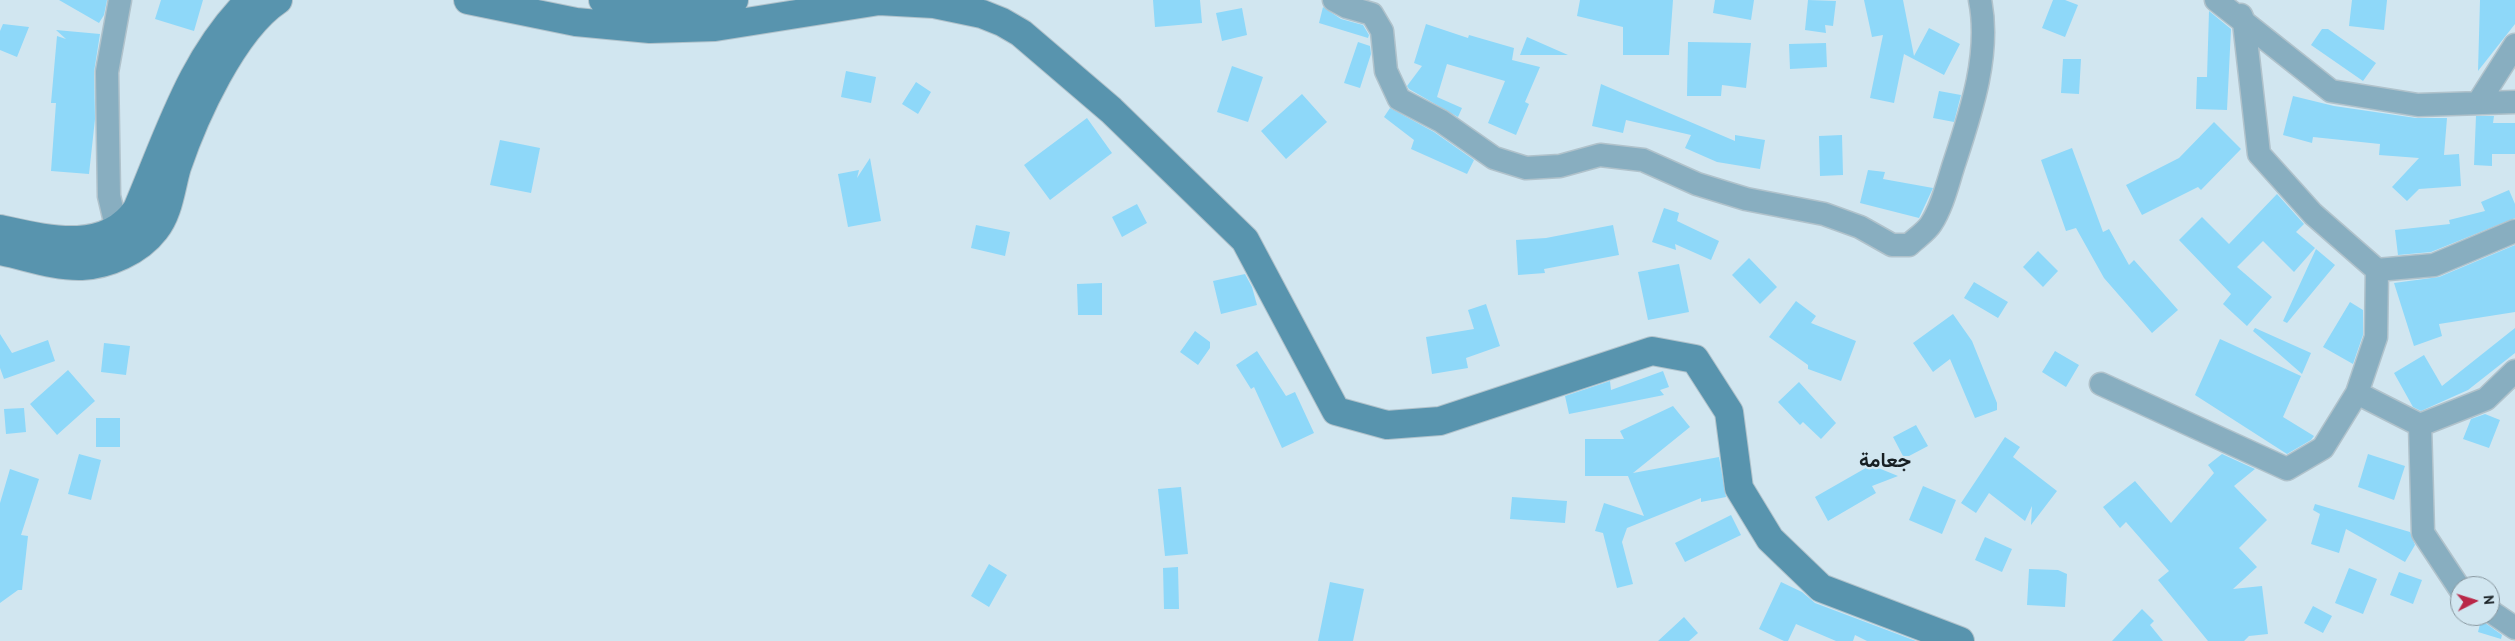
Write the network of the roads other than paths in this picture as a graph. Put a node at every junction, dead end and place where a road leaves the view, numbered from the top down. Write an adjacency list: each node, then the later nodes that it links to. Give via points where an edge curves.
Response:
1 (120, 0): 20 (street, via 108,72 109,196)
2 (250, 0): 20 (main road, via 224,28 199,66 137,209 129,220)
3 (278, 0): 20 (main road, via 249,28 217,78 189,135 161,221 148,237)
4 (468, 0): 12 (main road)
5 (603, 0): 6 (main road, via 679,4)
6 (734, 0)
7 (993, 0): 14 (main road, via 1013,20)
8 (1334, 0): 9 (street, via 1372,14 1382,31 1386,71 1399,99 1441,121 1494,158 1526,168 1560,166 1600,155 1643,160 1697,184 1738,197 1824,214 1860,227 1892,245 1909,245 1931,225 1974,101 1982,46)
9 (1980, 0)
10 (2216, 0): 13 (street)
11 (2235, 0): 13 (street)
12 (515, 5): 14 (main road, via 586,23 672,29 737,24 851,4 907,1 982,14)
13 (2244, 22): 17 (street, via 2331,91 2418,105); 22 (street, via 2259,154 2313,214)
14 (1020, 33): 30 (main road, via 1111,110 1245,240 1336,411 1386,425 1440,421 1652,352 1695,359 1729,412 1739,488 1770,539 1821,588)
15 (2515, 45): 17 (street)
16 (2515, 102): 17 (street)
17 (2478, 103)
18 (0, 229): 20 (main road, via 49,239)
19 (2515, 231): 22 (street, via 2434,265)
20 (123, 241): 21 (main road, via 114,259 82,266)
21 (0, 251)
22 (2377, 270): 25 (street, via 2376,337)
23 (2515, 371): 26 (street, via 2486,399)
24 (2100, 384): 25 (street, via 2287,469 2323,448)
25 (2357, 393): 26 (street)
26 (2420, 425): 27 (street, via 2423,533)
27 (2451, 576)
28 (2500, 617): 29 (street)
29 (2515, 628)
30 (1960, 641)

